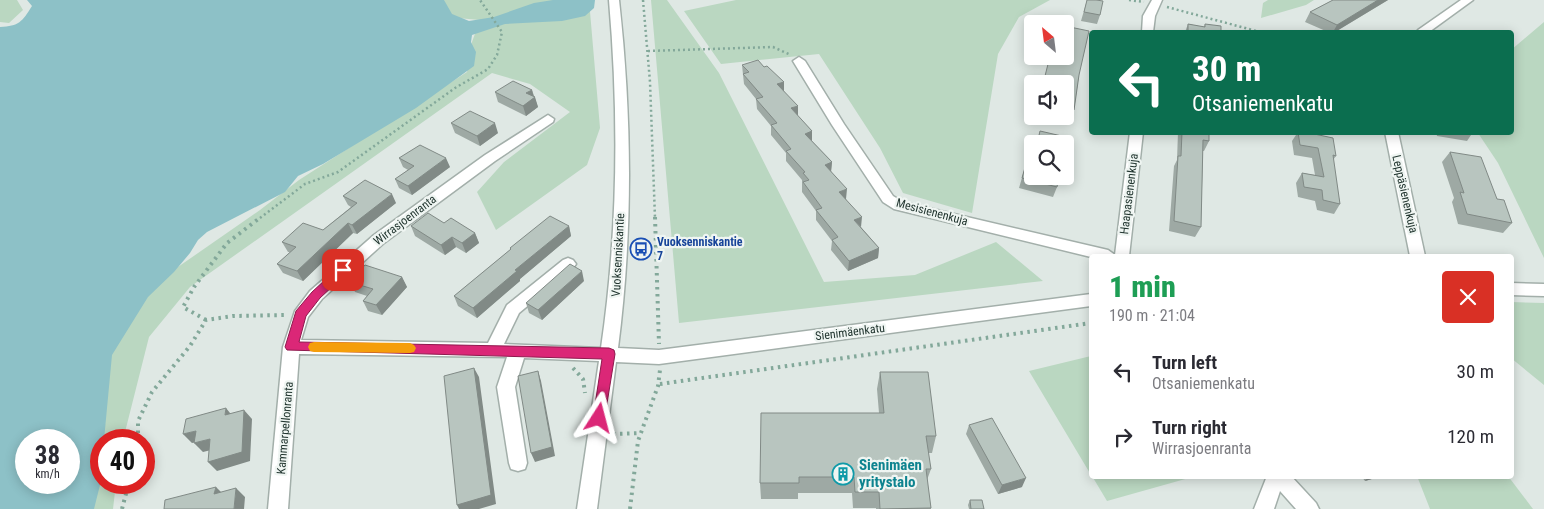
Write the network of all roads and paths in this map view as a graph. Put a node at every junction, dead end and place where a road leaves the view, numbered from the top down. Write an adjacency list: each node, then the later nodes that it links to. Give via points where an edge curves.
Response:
1 (480, 0): 22 (path, via 502,32 497,55 488,69 448,93 338,172 305,184 227,243 194,287 183,308)
2 (614, 0): 27 (street, Vuoksenniskantie, via 623,142)
3 (643, 0): 9 (path)
4 (1468, 0): 8 (street)
5 (1156, 2): 6 (street, via 1149,16); 7 (path)
6 (1148, 30)
7 (1253, 30)
8 (1425, 30)
9 (648, 51): 10 (path, via 773,47); 28 (path)
10 (799, 61): 14 (street, Mesisienenkuja, via 888,200 899,206)
11 (548, 119): 21 (street, Wirrasjoenranta, via 379,239 316,295)
12 (1137, 135): 15 (street, Haapasienenkuja)
13 (1392, 135): 16 (street, Leppäsienenkuja)
14 (1100, 254)
15 (1122, 254)
16 (1418, 254)
17 (568, 264): 25 (street, via 513,309)
18 (1514, 289): 19 (street)
19 (1544, 290)
20 (1089, 300): 28 (street, Sienimäenkatu)
21 (300, 315): 22 (path, via 233,316); 24 (street, Wirrasjoenranta)
22 (206, 320): 30 (path, via 190,346 152,392 138,420)
23 (1089, 323): 29 (path)
24 (291, 347): 25 (street, Sienimäenkatu); 36 (street, Kammarpellonranta)
25 (494, 350): 26 (street, Sienimäenkatu)
26 (518, 350): 27 (street, Sienimäenkatu); 31 (street, via 506,386)
27 (609, 354): 28 (street, Sienimäenkatu); 37 (street, Vuoksenniskantie)
28 (659, 357): 29 (path)
29 (660, 384): 38 (path, via 640,433)
30 (138, 429)
31 (518, 463)
32 (1276, 479): 39 (street)
33 (1280, 479): 40 (street)
34 (126, 494): 35 (path)
35 (122, 509)
36 (278, 509)
37 (586, 509)
38 (630, 509)
39 (1264, 509)
40 (1309, 509)

